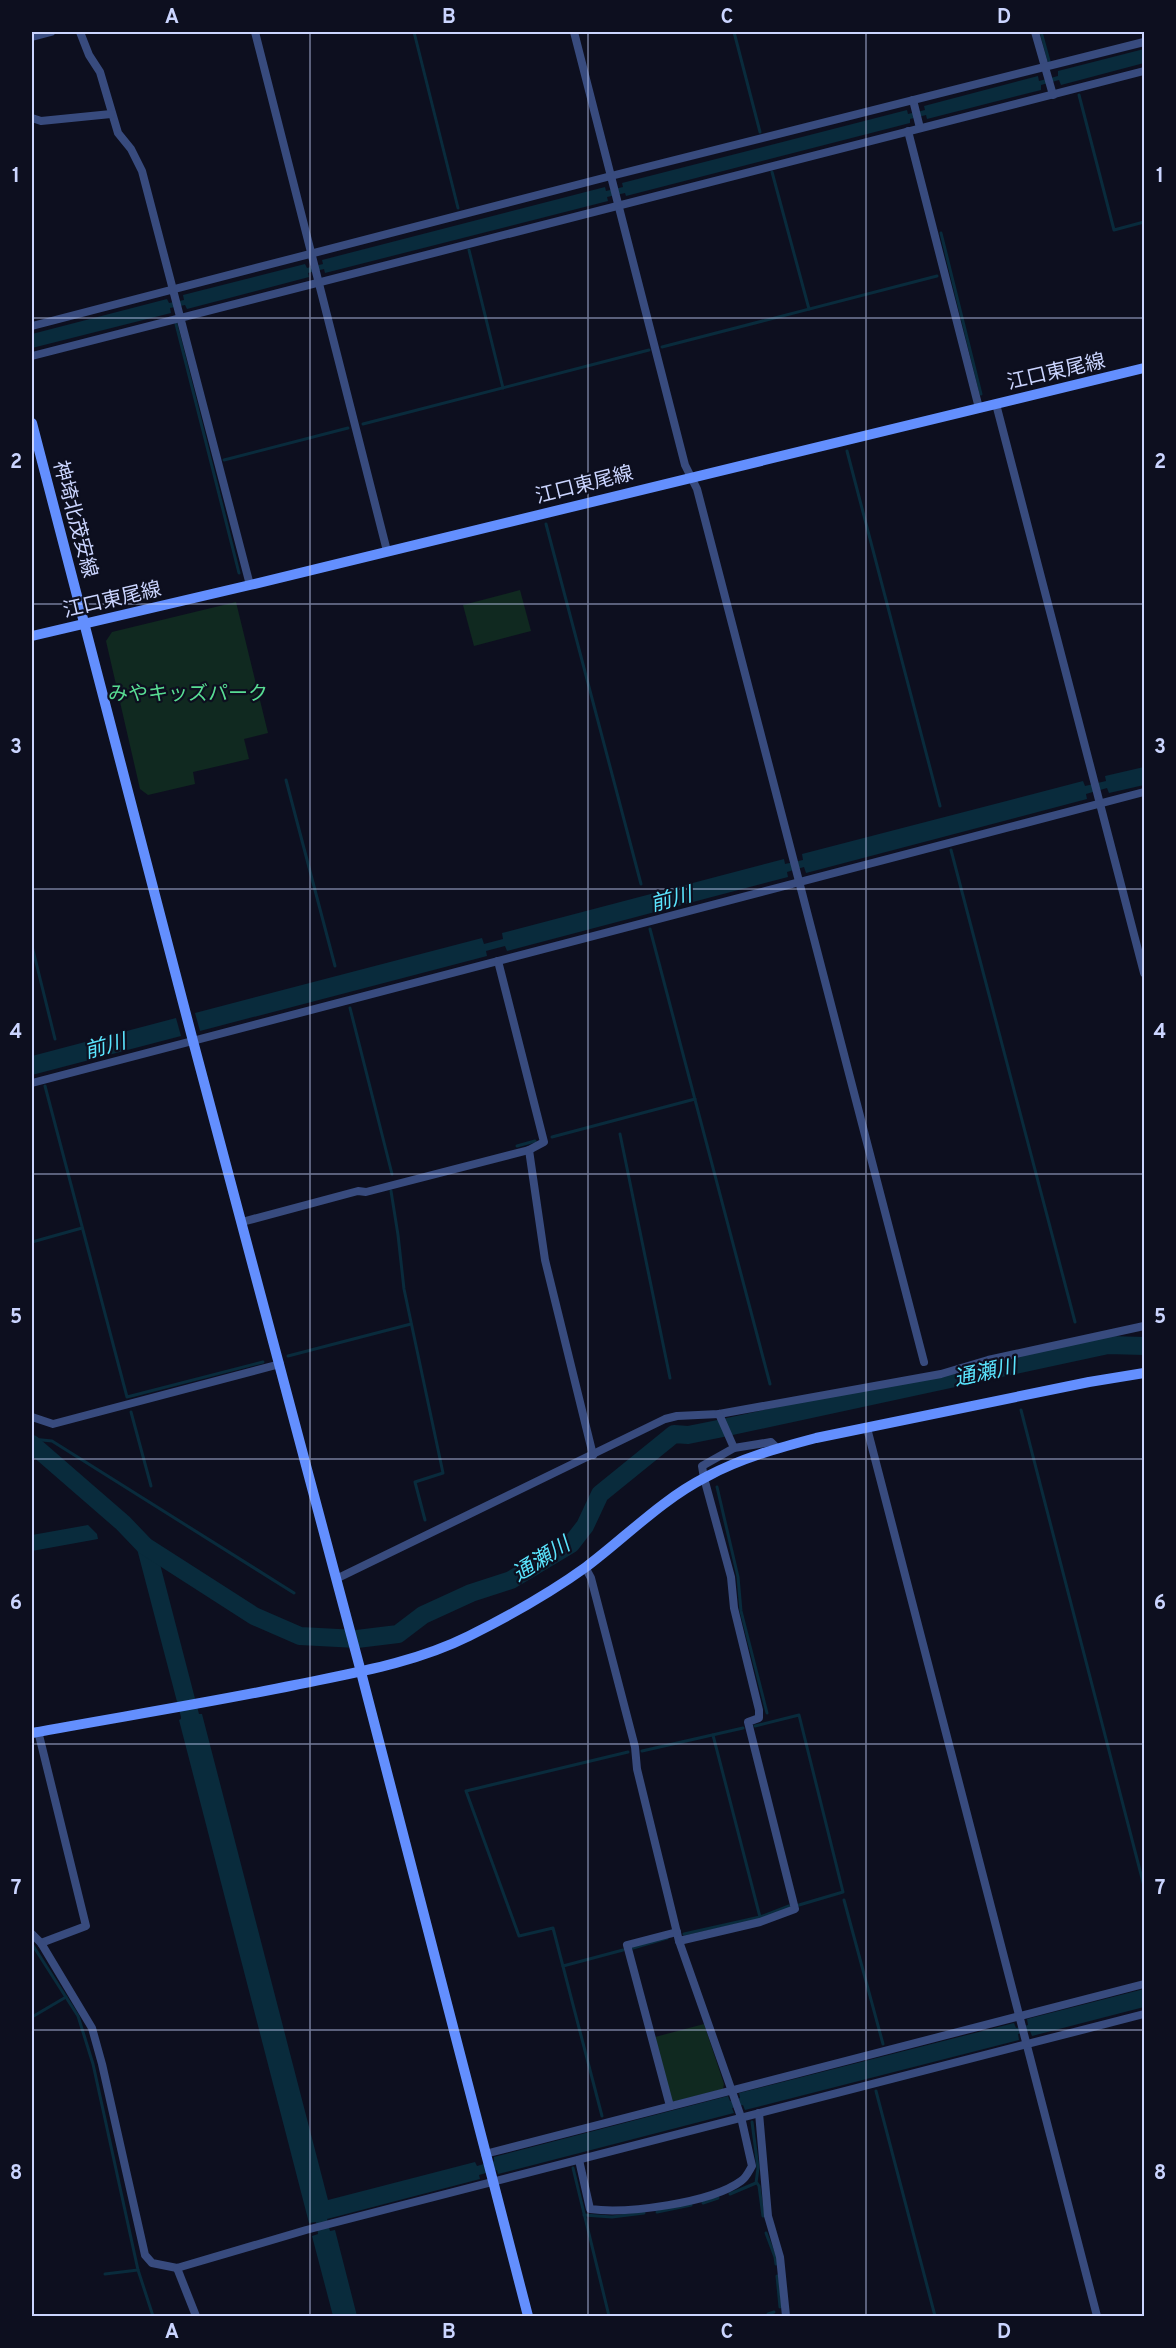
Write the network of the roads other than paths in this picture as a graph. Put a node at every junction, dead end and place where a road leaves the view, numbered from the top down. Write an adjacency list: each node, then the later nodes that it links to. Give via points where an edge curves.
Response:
1 (51, 32): 6 (street)
2 (80, 32): 12 (street, via 88,55 100,72)
3 (255, 32): 18 (street)
4 (574, 32): 16 (street)
5 (1035, 32): 8 (street)
6 (32, 36)
7 (1144, 42): 8 (street)
8 (1045, 67): 10 (street); 11 (street)
9 (1144, 71): 10 (street)
10 (1053, 95): 14 (street)
11 (913, 100): 14 (street); 16 (street)
12 (111, 114): 13 (street, via 40,121); 20 (street, via 142,171)
13 (32, 118)
14 (920, 128): 15 (street)
15 (908, 130): 17 (street); 26 (street)
16 (611, 176): 17 (street); 18 (street)
17 (617, 200): 19 (street); 28 (street)
18 (312, 254): 19 (street); 20 (street)
19 (319, 281): 21 (street); 29 (street)
20 (173, 289): 21 (street); 22 (street)
21 (181, 317): 23 (street); 30 (street)
22 (32, 326)
23 (32, 356)
24 (1144, 369): 25 (street, 江口東尾線)
25 (996, 404): 26 (street, 江口東尾線); 34 (street)
26 (979, 408): 28 (street, 江口東尾線)
27 (32, 423): 31 (street, 神埼北茂安線)
28 (690, 477): 29 (street, 江口東尾線); 35 (street, via 697,489)
29 (387, 552): 30 (street, 江口東尾線)
30 (250, 585): 31 (street, 江口東尾線)
31 (85, 624): 32 (street, 江口東尾線); 38 (street, 神埼北茂安線)
32 (32, 636)
33 (1144, 792): 34 (street)
34 (1100, 803): 35 (street); 37 (street)
35 (799, 882): 36 (street); 43 (street)
36 (498, 961): 38 (street); 40 (street, via 543,1135 544,1142)
37 (1144, 974)
38 (193, 1041): 39 (street); 41 (street, 神埼北茂安線)
39 (32, 1083)
40 (529, 1150): 41 (street); 51 (street, via 545,1260)
41 (242, 1222): 44 (street, 神埼北茂安線)
42 (1144, 1326): 46 (street, via 941,1374)
43 (924, 1362)
44 (280, 1364): 47 (street, via 53,1424); 54 (street, 神埼北茂安線)
45 (1144, 1373): 48 (street)
46 (721, 1416): 49 (street); 51 (street, via 665,1419)
47 (32, 1417)
48 (867, 1428): 50 (street); 63 (street)
49 (734, 1446): 50 (street, via 771,1442); 52 (street, via 702,1466)
50 (777, 1448): 52 (street)
51 (593, 1455): 54 (street)
52 (704, 1478): 53 (street); 59 (street, via 731,1577 734,1608 759,1710 759,1718 748,1722 795,1909 760,1922)
53 (585, 1568): 55 (street, via 467,1637); 57 (street, via 591,1578 635,1747)
54 (336, 1579): 55 (street, 神埼北茂安線)
55 (361, 1672): 56 (street); 69 (street, 神埼北茂安線)
56 (35, 1732): 60 (street, via 86,1926)
57 (677, 1932): 59 (street); 66 (street, via 627,1945)
58 (32, 1934): 60 (street)
59 (680, 1941): 65 (street)
60 (41, 1943): 72 (street, via 92,2028 145,2255 152,2263)
61 (1144, 1984): 63 (street)
62 (1144, 2014): 64 (street)
63 (1019, 2016): 64 (street); 65 (street)
64 (1027, 2045): 67 (street); 76 (street)
65 (733, 2094): 66 (street); 68 (street)
66 (670, 2106): 69 (street)
67 (759, 2114): 68 (street); 75 (street, via 768,2216 780,2257)
68 (741, 2117): 70 (street); 70 (street, via 752,2166 743,2180 694,2200 612,2212 590,2209)
69 (486, 2155): 71 (street, 神埼北茂安線)
70 (579, 2160): 71 (street)
71 (492, 2180): 72 (street); 74 (street, 神埼北茂安線)
72 (177, 2268): 73 (street)
73 (196, 2316)
74 (528, 2316)
75 (786, 2316)
76 (1097, 2316)

